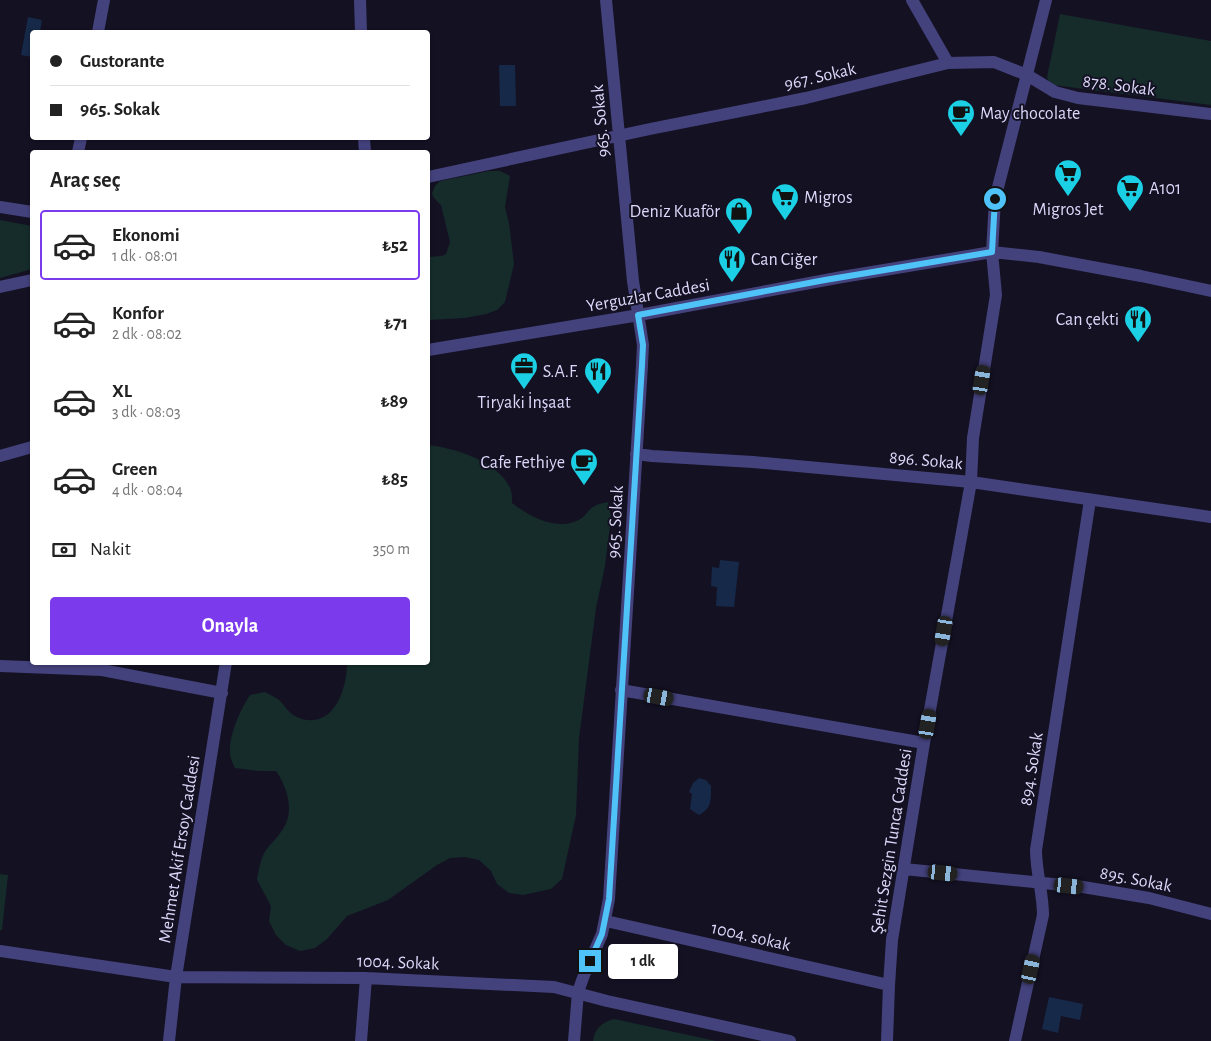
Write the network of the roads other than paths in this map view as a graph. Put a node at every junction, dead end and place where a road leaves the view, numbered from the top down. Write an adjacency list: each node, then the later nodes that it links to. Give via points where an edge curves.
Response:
1 (104, 0): 6 (street)
2 (360, 0): 7 (street)
3 (606, 0): 11 (street, 965. Sokak)
4 (912, 0): 8 (street)
5 (1046, 0): 9 (street, Şehit Sezgin Tunca Caddesi)
6 (98, 30)
7 (361, 30)
8 (948, 64): 9 (street, 967. Sokak, via 994,62); 11 (street, 967. Sokak)
9 (1027, 75): 10 (street, 878. Sokak, via 1055,92 1078,98); 15 (street, Şehit Sezgin Tunca Caddesi, via 995,199)
10 (1211, 114)
11 (619, 137): 12 (street, 967. Sokak); 19 (street, 965. Sokak)
12 (430, 178)
13 (0, 207): 14 (street)
14 (30, 212)
15 (992, 252): 18 (street, via 1048,259); 19 (street, Yerguzlar Caddesi); 24 (street, Şehit Sezgin Tunca Caddesi, via 996,295 972,438)
16 (30, 280): 17 (street)
17 (0, 287)
18 (1211, 291)
19 (638, 315): 20 (street, Yerguzlar Caddesi); 22 (street, 965. Sokak, via 643,345)
20 (430, 350)
21 (30, 448): 23 (street)
22 (636, 454): 24 (street, 896. Sokak); 29 (street, 965. Sokak)
23 (0, 456)
24 (971, 482): 25 (street, 896. Sokak); 31 (street, Şehit Sezgin Tunca Caddesi)
25 (1090, 500): 26 (street, 896. Sokak); 33 (street, 894. Sokak, via 1036,850 1036,867)
26 (1211, 517)
27 (226, 665): 30 (street, Mehmet Akif Ersoy Caddesi)
28 (0, 666): 30 (street, via 102,670)
29 (621, 690): 31 (street); 35 (street, 965. Sokak)
30 (222, 693): 37 (street, Mehmet Akif Ersoy Caddesi)
31 (924, 743): 32 (street, Şehit Sezgin Tunca Caddesi)
32 (904, 869): 33 (street, 895. Sokak); 39 (street, Şehit Sezgin Tunca Caddesi, via 892,940)
33 (1041, 883): 34 (street, 895. Sokak, via 1150,898); 46 (street, 894. Sokak, via 1043,915)
34 (1211, 914)
35 (606, 921): 39 (street, 1004. sokak); 40 (street, 965. Sokak)
36 (0, 950): 37 (street, 1004. Sokak)
37 (176, 977): 38 (street, 1004. Sokak); 41 (street, Mehmet Akif Ersoy Caddesi)
38 (366, 978): 40 (street, 1004. Sokak, via 554,987); 42 (street)
39 (889, 985): 45 (street, Şehit Sezgin Tunca Caddesi)
40 (578, 992): 43 (street, 965. Sokak); 44 (street, 1004. Sokak)
41 (169, 1041)
42 (361, 1041)
43 (574, 1041)
44 (790, 1041)
45 (887, 1041)
46 (1015, 1041)

